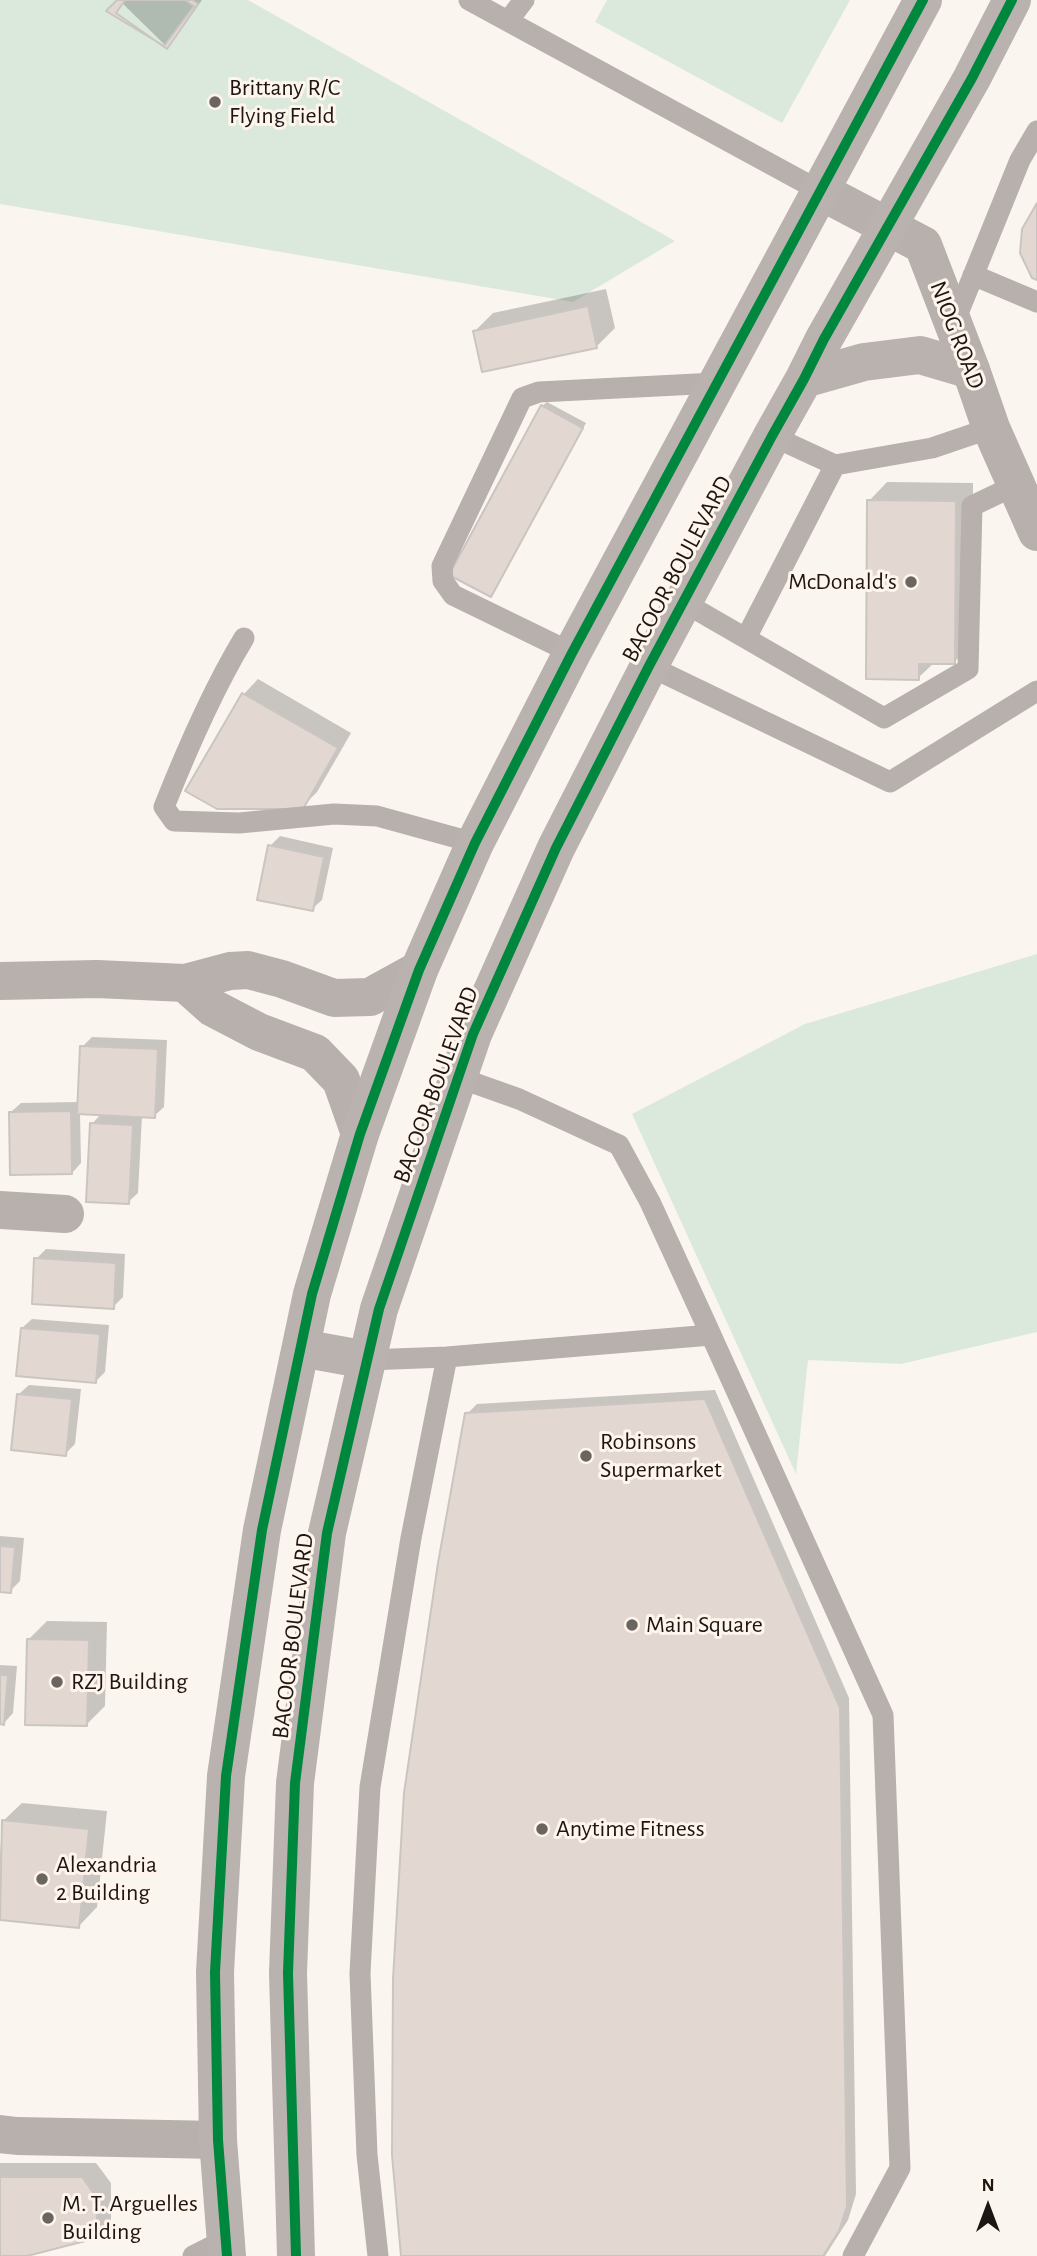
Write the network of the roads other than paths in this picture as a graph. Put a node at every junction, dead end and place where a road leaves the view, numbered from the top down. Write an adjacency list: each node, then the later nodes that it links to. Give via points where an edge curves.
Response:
1 (470, 0): 6 (lane)
2 (524, 0): 6 (lane)
3 (923, 0): 9 (main road, BACOOR BOULEVARD)
4 (1012, 0): 7 (main road, BACOOR BOULEVARD)
5 (1037, 12): 7 (main road)
6 (508, 21): 9 (lane)
7 (972, 78): 10 (main road, BACOOR BOULEVARD)
8 (1037, 131): 11 (lane, via 1020,160)
9 (820, 191): 10 (street, NIOG ROAD); 16 (main road, BACOOR BOULEVARD)
10 (887, 226): 13 (street, NIOG ROAD, via 923,246); 15 (main road, BACOOR BOULEVARD)
11 (973, 275): 12 (lane); 13 (lane)
12 (1037, 302)
13 (954, 325): 14 (street, NIOG ROAD)
14 (971, 370): 15 (main road, via 920,355 864,362); 17 (street, NIOG ROAD)
15 (804, 379): 18 (main road, BACOOR BOULEVARD)
16 (716, 383): 25 (main road, BACOOR BOULEVARD); 25 (lane, via 539,392 522,398 442,566 443,581 453,595)
17 (991, 428): 19 (lane, via 932,448); 20 (street, NIOG ROAD)
18 (772, 436): 19 (lane); 22 (main road, BACOOR BOULEVARD)
19 (835, 465): 24 (lane)
20 (1016, 485): 21 (street, NIOG ROAD); 24 (lane, via 972,506 968,669 884,718)
21 (1037, 532)
22 (683, 602): 24 (lane); 26 (main road, BACOOR BOULEVARD)
23 (244, 638): 28 (lane, via 222,675 164,807 174,821 239,823 334,814 377,816)
24 (746, 638)
25 (572, 653): 28 (main road, BACOOR BOULEVARD)
26 (649, 666): 27 (lane, via 890,782); 32 (main road, BACOOR BOULEVARD, via 556,848)
27 (1037, 691)
28 (475, 843): 29 (main road, BACOOR BOULEVARD)
29 (419, 970): 31 (street, via 370,997 334,998 248,970); 33 (main road, BACOOR BOULEVARD)
30 (0, 981): 31 (street)
31 (185, 983): 33 (street, via 214,1008 259,1032 315,1053 341,1080)
32 (457, 1077): 36 (lane, via 519,1099 618,1145 650,1202); 39 (main road, BACOOR BOULEVARD, via 379,1309)
33 (360, 1134): 37 (main road, BACOOR BOULEVARD, via 312,1294)
34 (0, 1210): 35 (street)
35 (65, 1214)
36 (711, 1335): 38 (lane); 45 (lane, via 883,1715 900,2168)
37 (301, 1348): 39 (main road); 41 (main road, BACOOR BOULEVARD, via 262,1530 226,1776 215,1972)
38 (447, 1357): 39 (lane); 44 (lane, via 411,1538 370,1787 360,1973 367,2155)
39 (367, 1360): 43 (main road, BACOOR BOULEVARD, via 327,1533 295,1783 288,1973)
40 (0, 2134): 41 (street)
41 (218, 2140): 42 (main road, BACOOR BOULEVARD)
42 (215, 2251)
43 (296, 2256)
44 (378, 2256)
45 (853, 2256)

